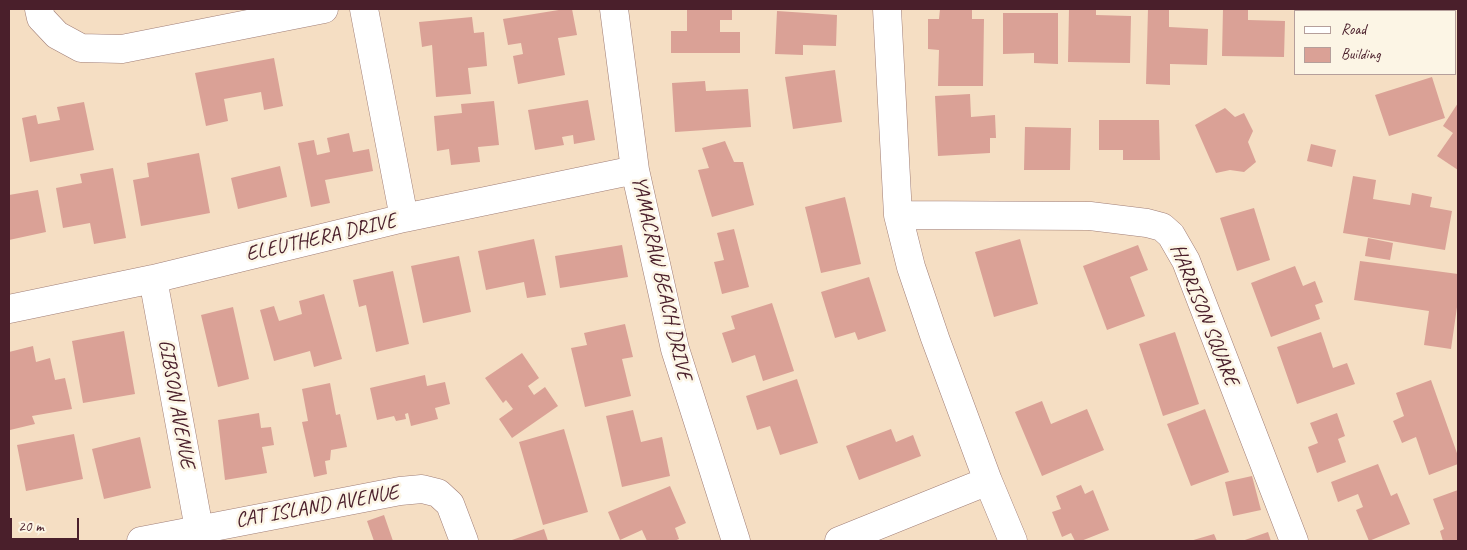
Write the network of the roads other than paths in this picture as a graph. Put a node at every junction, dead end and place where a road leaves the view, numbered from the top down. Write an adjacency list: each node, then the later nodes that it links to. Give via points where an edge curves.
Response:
1 (39, 9): 2 (street, via 41,18 57,35 81,48 122,49)
2 (324, 9)
3 (364, 9): 8 (street)
4 (614, 9): 6 (street, YAMACRAW BEACH DRIVE)
5 (888, 9): 7 (street)
6 (635, 170): 8 (street, ELEUTHERA DRIVE); 15 (street, YAMACRAW BEACH DRIVE, via 675,349)
7 (898, 215): 11 (street, via 911,267 935,338); 18 (street, HARRISON SQUARE, via 1090,216 1147,223 1172,235 1186,261)
8 (404, 218): 9 (street, ELEUTHERA DRIVE)
9 (153, 279): 10 (street, ELEUTHERA DRIVE); 12 (street, GIBSON AVENUE)
10 (9, 309)
11 (988, 481): 16 (street); 17 (street)
12 (199, 529): 13 (street, CAT ISLAND AVENUE); 14 (street, CAT ISLAND AVENUE, via 400,491 422,490 438,493 450,504)
13 (141, 541)
14 (464, 541)
15 (736, 541)
16 (839, 541)
17 (1014, 541)
18 (1294, 541)

